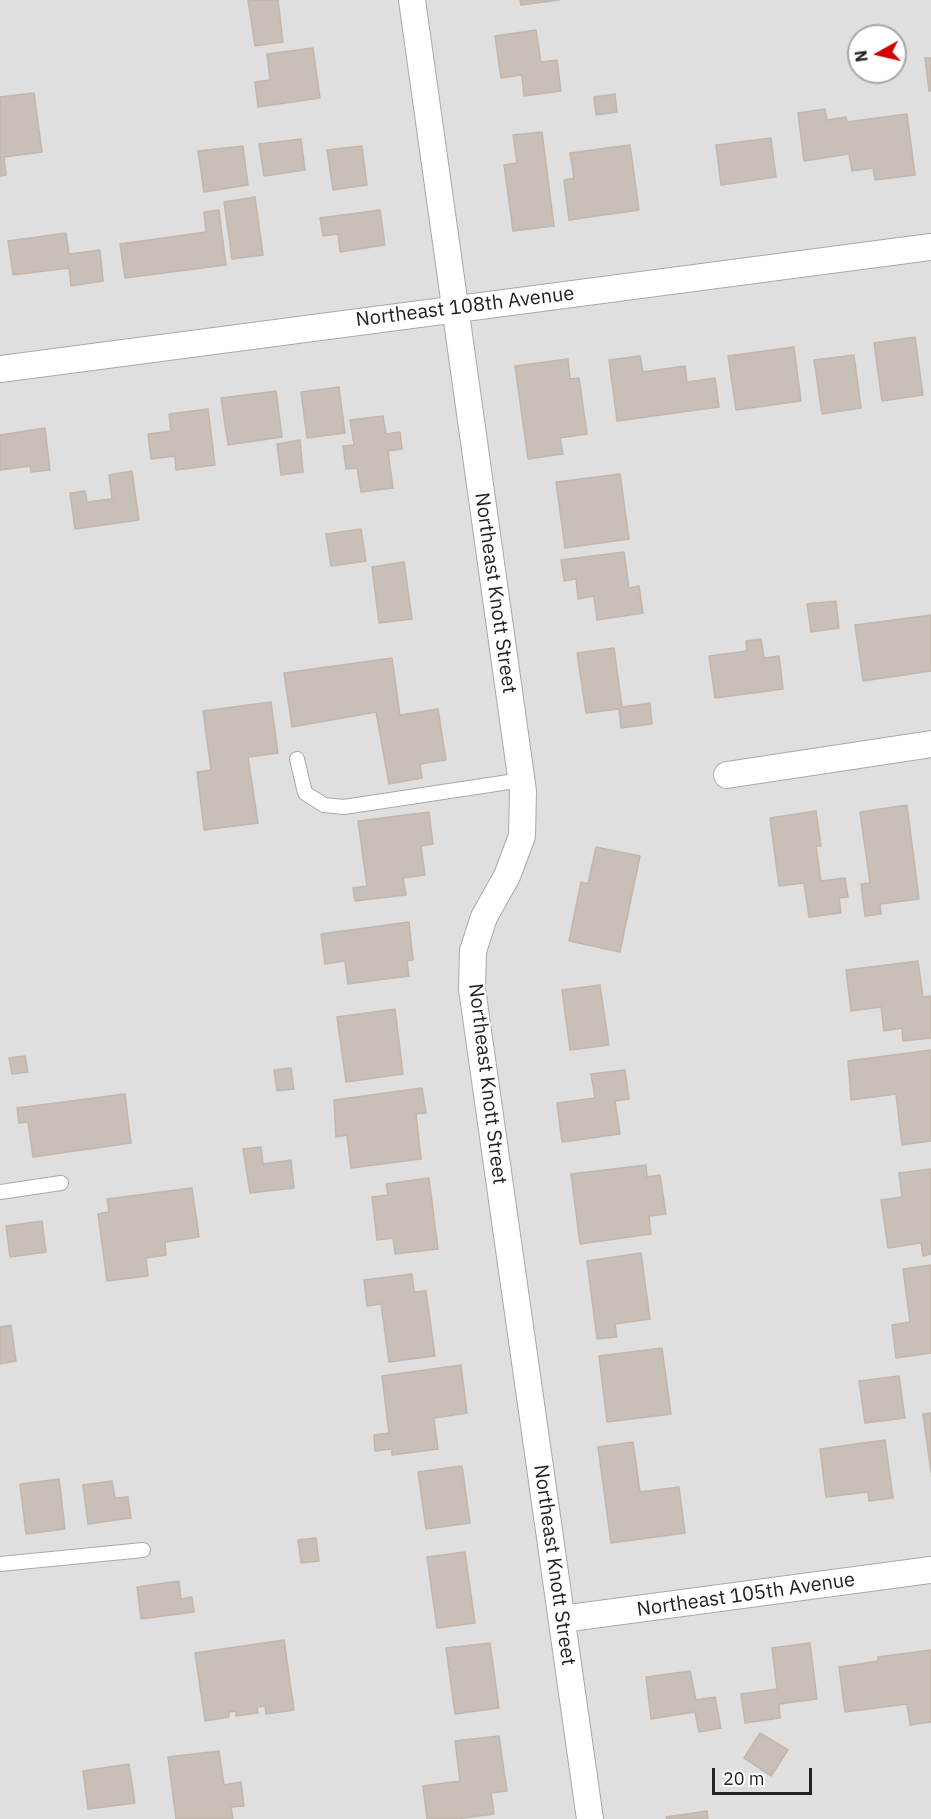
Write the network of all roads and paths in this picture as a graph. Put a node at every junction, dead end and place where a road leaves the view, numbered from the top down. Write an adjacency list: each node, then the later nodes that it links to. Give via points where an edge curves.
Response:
1 (412, 0): 3 (street, Northeast Knott Street)
2 (931, 247): 3 (street, Northeast 108th Avenue)
3 (454, 309): 4 (street, Northeast 108th Avenue); 8 (street, Northeast Knott Street)
4 (0, 369)
5 (931, 744): 7 (street)
6 (297, 759): 8 (lane, via 305,793 324,805 344,807)
7 (727, 775)
8 (522, 780): 14 (street, Northeast Knott Street, via 522,836 507,876 484,917 473,951 472,989)
9 (61, 1183): 10 (lane)
10 (0, 1192)
11 (143, 1550): 12 (lane)
12 (0, 1564)
13 (931, 1570): 14 (street, Northeast 105th Avenue)
14 (561, 1619): 15 (street, Northeast Knott Street)
15 (590, 1819)

